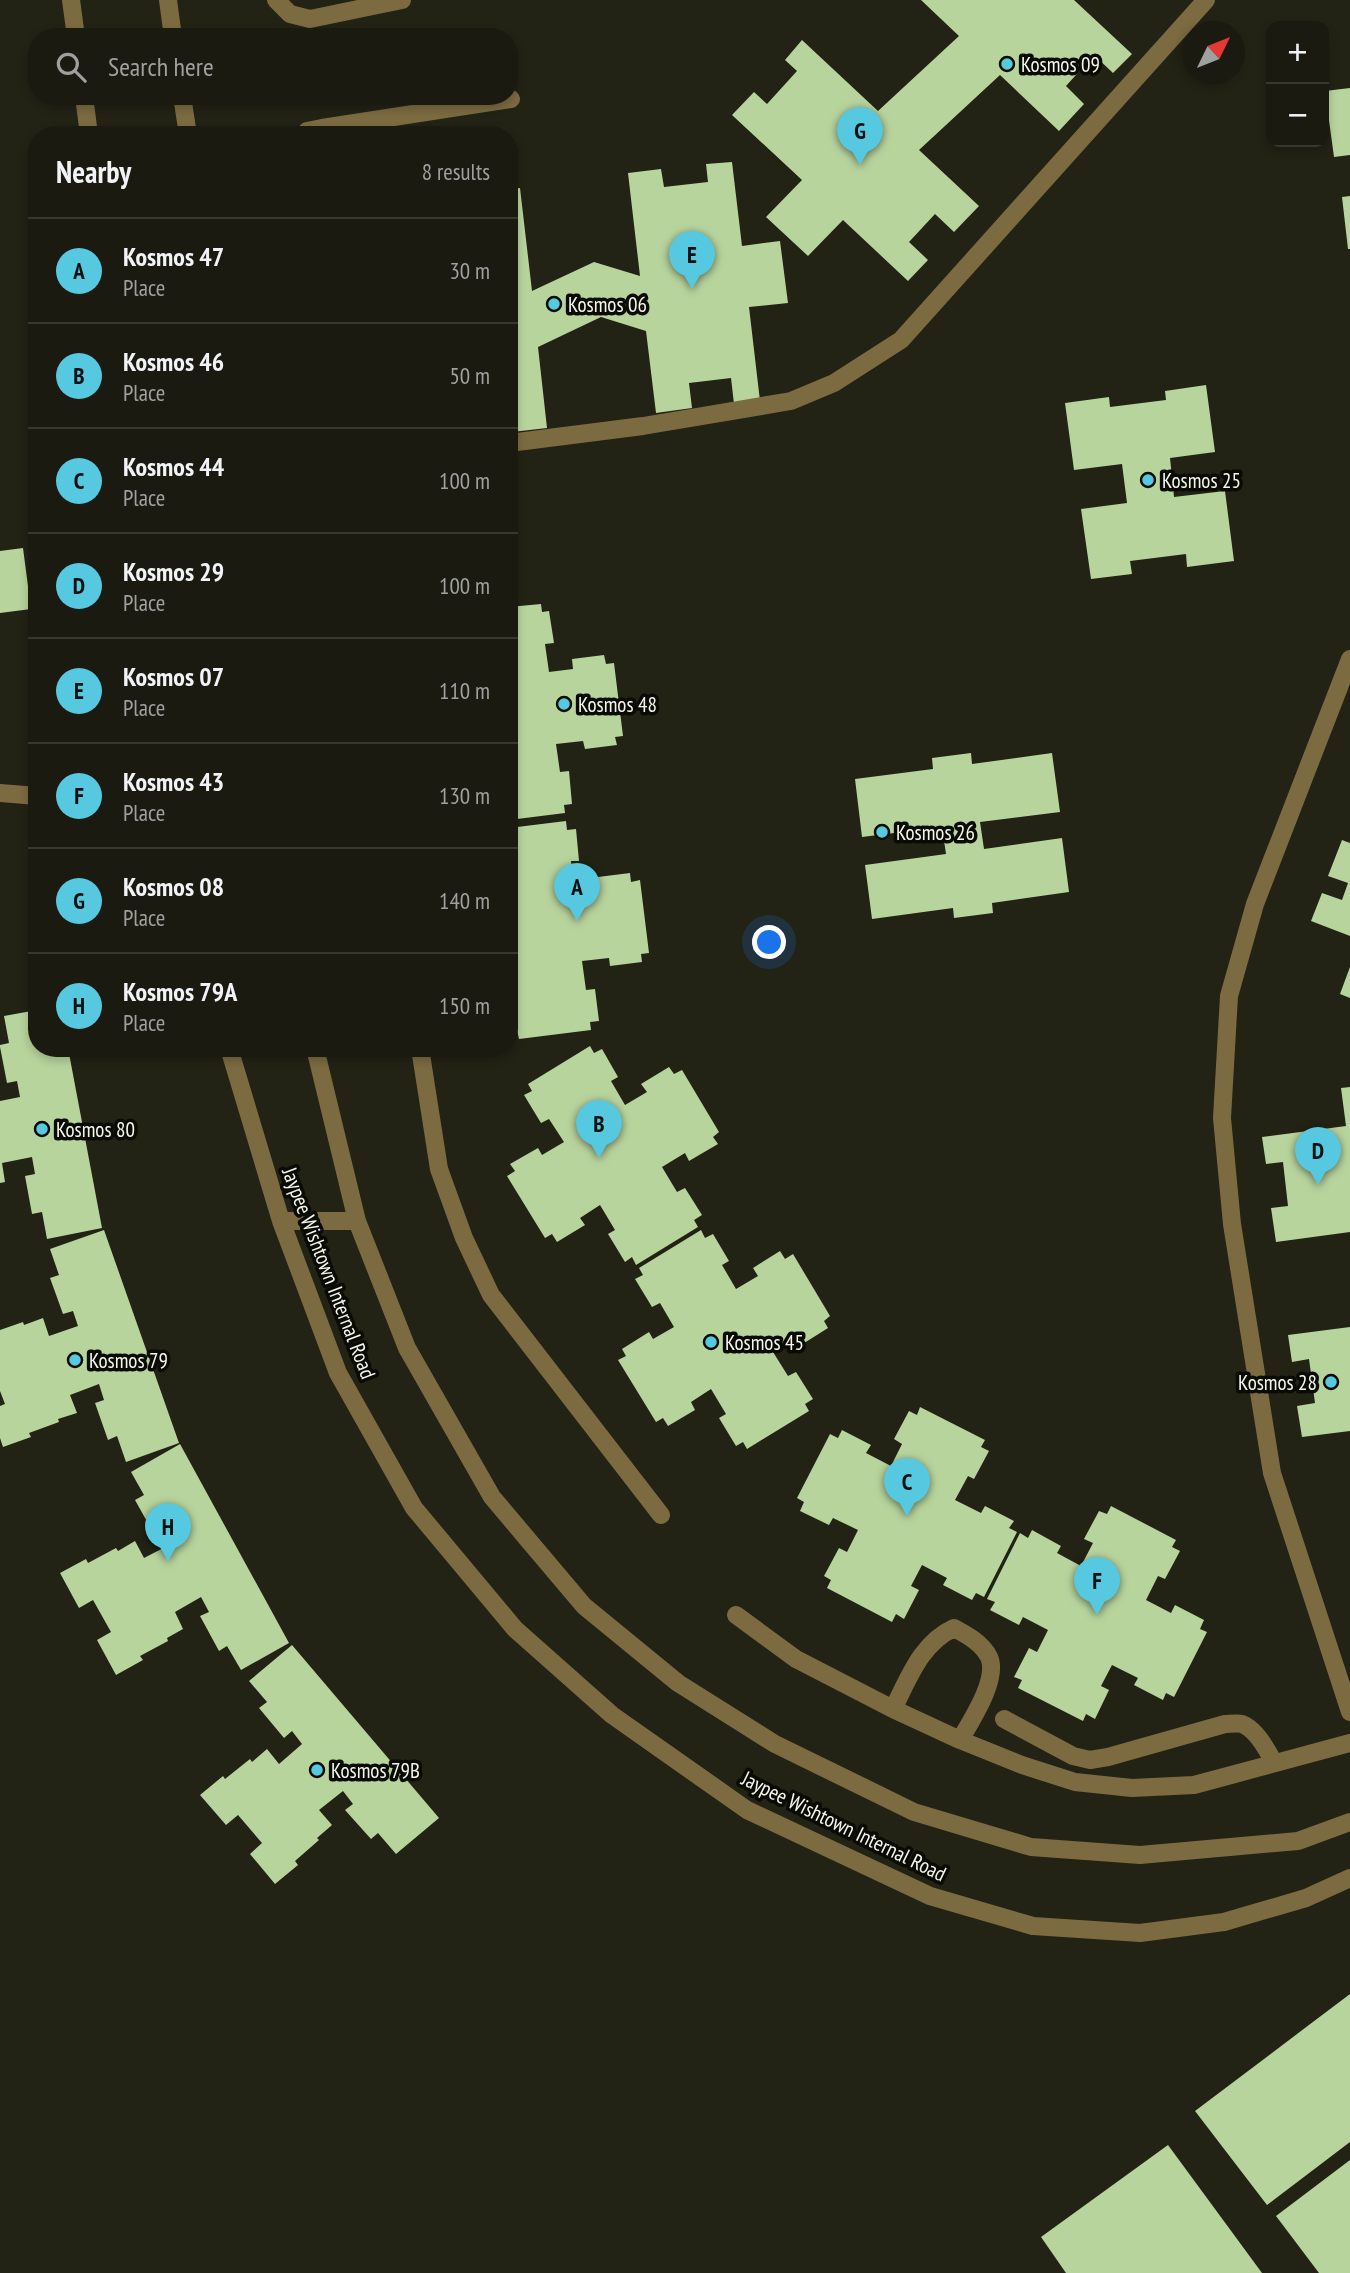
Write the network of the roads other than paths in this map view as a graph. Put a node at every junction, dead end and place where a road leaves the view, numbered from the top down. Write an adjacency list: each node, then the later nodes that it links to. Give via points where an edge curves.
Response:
1 (71, 0): 6 (street)
2 (169, 0): 7 (street)
3 (276, 0): 4 (street, via 290,14 310,19)
4 (402, 0)
5 (1198, 3): 14 (street, via 901,340 834,383 791,401)
6 (75, 28)
7 (172, 28)
8 (85, 105): 11 (street)
9 (183, 105): 12 (street)
10 (472, 105): 13 (street)
11 (88, 126)
12 (187, 126)
13 (335, 126)
14 (518, 442)
15 (1350, 659): 26 (street, via 1255,904 1229,996 1222,1118 1232,1224 1272,1473)
16 (0, 793): 17 (street)
17 (28, 795)
18 (232, 1057): 21 (street, Jaypee Wishtown Internal Road)
19 (318, 1057): 22 (street, Jaypee Wishtown Internal Road)
20 (421, 1057): 23 (street, via 439,1169 491,1295)
21 (281, 1221): 22 (street); 32 (street, Jaypee Wishtown Internal Road, via 338,1373 414,1508 515,1629 612,1715 747,1810 930,1896 1033,1926 1140,1933 1224,1922 1306,1898)
22 (357, 1221): 31 (street, Jaypee Wishtown Internal Road, via 407,1349 492,1497 584,1606 678,1684 775,1744 914,1812 1031,1847 1153,1854 1298,1841)
23 (661, 1515)
24 (736, 1615): 25 (street, via 796,1659)
25 (893, 1709): 28 (street); 28 (street, via 920,1657 940,1635 954,1628 973,1638 989,1657 991,1672)
26 (1350, 1712)
27 (1004, 1719): 30 (street, via 1073,1756 1090,1759 1225,1724 1242,1724 1258,1736)
28 (960, 1740): 30 (street, via 1075,1782 1132,1788 1194,1785)
29 (1350, 1743): 30 (street)
30 (1274, 1763)
31 (1350, 1822)
32 (1350, 1878)

